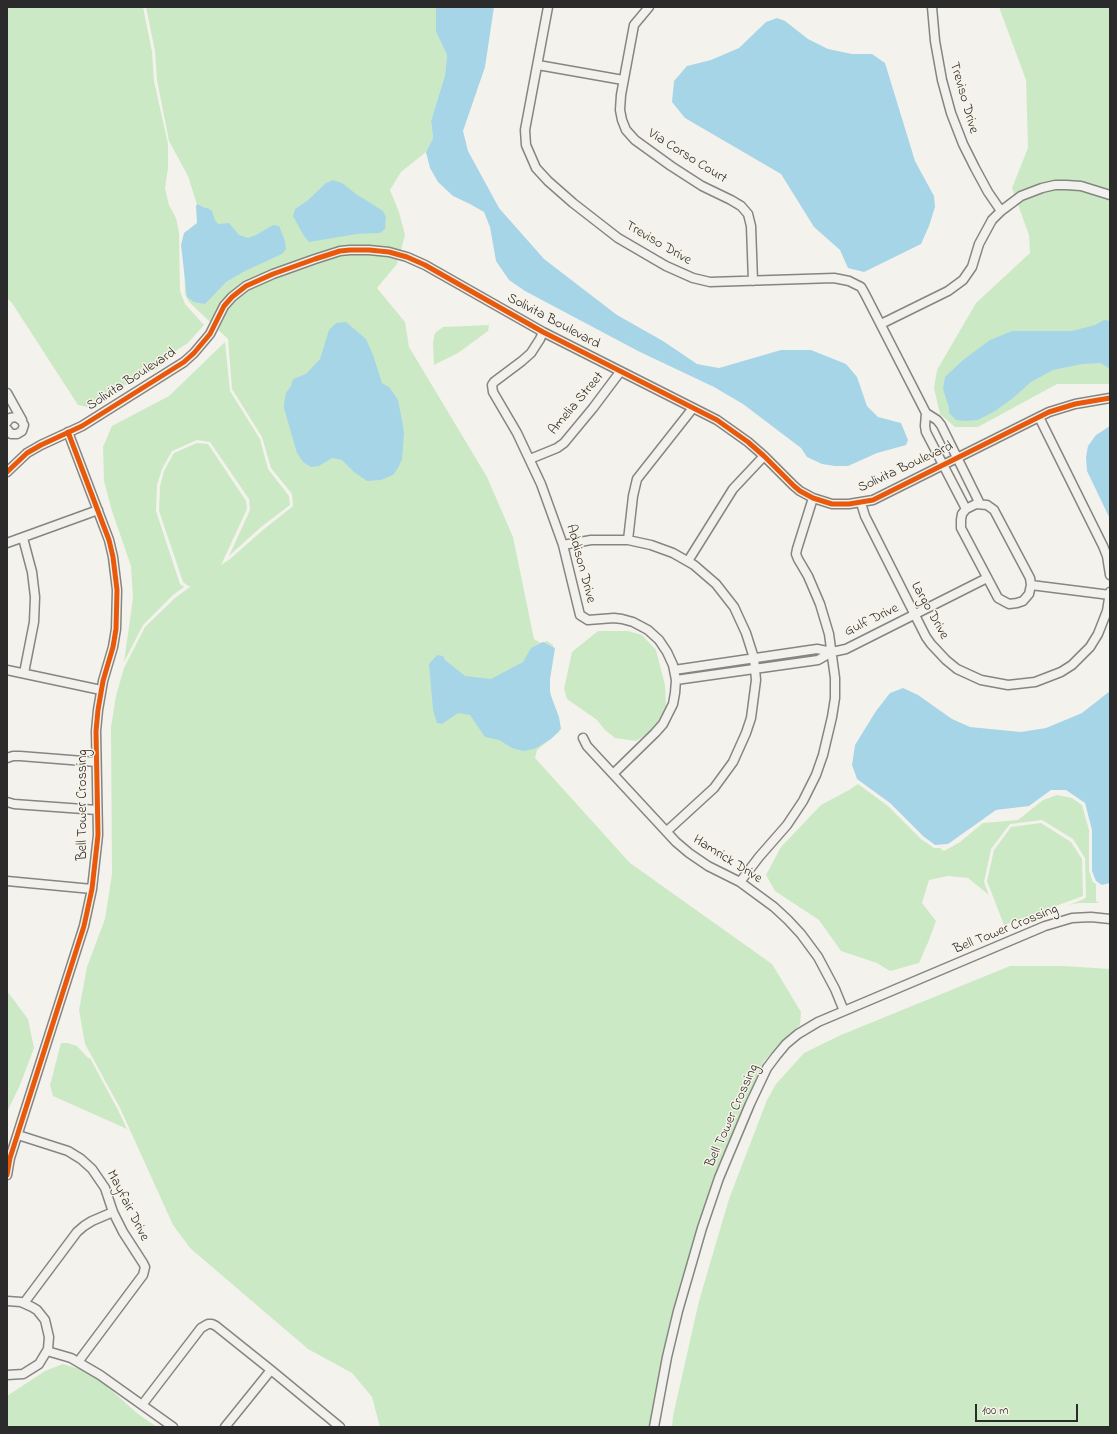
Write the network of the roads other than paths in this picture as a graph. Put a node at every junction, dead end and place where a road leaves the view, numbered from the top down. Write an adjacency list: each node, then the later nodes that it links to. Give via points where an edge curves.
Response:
1 (548, 7): 4 (street, Treviso Drive)
2 (932, 7): 7 (street, Treviso Drive, via 939,65 951,113 972,162)
3 (649, 8): 5 (street, Via Corso Court, via 634,25)
4 (538, 65): 5 (street); 8 (street, Treviso Drive, via 525,130 526,146 536,168 548,181 618,238 666,266 693,278 710,282)
5 (623, 80): 8 (street, Via Corso Court, via 620,110 626,130 635,140 702,186 741,206 748,214 751,226)
6 (1110, 195): 7 (street, via 1081,186 1055,185 1021,196)
7 (1001, 211): 9 (street, via 983,234 972,267 963,280)
8 (752, 280): 9 (street, Treviso Drive, via 834,278 849,281 861,287)
9 (881, 324): 15 (street, Treviso Drive)
10 (543, 332): 11 (street, Solivita Boulevard); 20 (street, Solivita Boulevard, via 407,257 379,250 340,251 246,286 232,297 210,334 184,362 82,426); 23 (street, Addison Drive, via 531,353 496,379 492,385 492,392)
11 (620, 372): 14 (street, Solivita Boulevard); 23 (street, Amelia Street, via 564,443)
12 (7, 393): 18 (street)
13 (1110, 398): 16 (street, Solivita Boulevard, via 1075,404)
14 (693, 408): 21 (street, Solivita Boulevard, via 717,420); 32 (street, via 637,479)
15 (926, 413): 22 (street, Treviso Drive, via 939,422); 24 (street, Treviso Drive, via 926,429)
16 (1039, 417): 22 (street, Solivita Boulevard); 36 (street, via 1103,546)
17 (7, 422): 18 (street, via 10,418 16,417)
18 (23, 422): 19 (street, via 20,433 11,434)
19 (7, 429)
20 (68, 432): 25 (street, Solivita Boulevard, via 27,453); 30 (street, Bell Tower Crossing)
21 (764, 456): 26 (street, Solivita Boulevard, via 794,486); 35 (street, via 734,489)
22 (957, 458): 24 (street, Solivita Boulevard); 28 (street, Treviso Drive)
23 (530, 459): 34 (street, Addison Drive)
24 (943, 465): 27 (street, Solivita Boulevard); 29 (street, Treviso Drive)
25 (7, 472)
26 (813, 498): 27 (street, Solivita Boulevard, via 840,504); 42 (street, via 796,554 820,604)
27 (862, 503): 41 (street, Largo Drive, via 865,516)
28 (980, 504): 29 (street); 38 (street, via 994,510 1030,578)
29 (966, 509): 37 (street, via 960,520 961,528)
30 (98, 510): 31 (street); 49 (street, Bell Tower Crossing, via 109,540 117,590 113,647)
31 (23, 538): 33 (street); 47 (street, via 36,597)
32 (628, 540): 34 (street, via 591,540); 35 (street, via 662,548)
33 (7, 543)
34 (563, 545): 46 (street, Addison Drive, via 582,617 592,621 614,618 642,626 663,646 671,658)
35 (688, 561): 43 (street, via 709,577 729,599 743,624)
36 (1110, 575)
37 (987, 578): 38 (street, via 998,598 1008,604 1023,601 1029,594); 41 (street, Gulf Drive)
38 (1031, 585): 40 (street)
39 (1110, 592): 40 (street, Largo Drive)
40 (1110, 595): 41 (street, Largo Drive, via 1102,626 1084,654 1061,672 1042,680 1022,684 1008,685 981,680 957,668 931,644)
41 (915, 614): 42 (street, Gulf Drive, via 846,648)
42 (832, 652): 43 (street, Gulf Drive, via 817,649); 44 (street, Gulf Drive, via 818,660); 58 (street, via 835,698 828,736 816,775 789,821)
43 (754, 658): 44 (street); 46 (street, Gulf Drive)
44 (756, 668): 48 (street, Gulf Drive); 56 (street, via 751,718 733,762 714,788)
45 (7, 670): 47 (street)
46 (674, 670): 48 (street, Addison Drive)
47 (24, 673): 49 (street)
48 (676, 680): 53 (street, Addison Drive, via 673,704 662,724)
49 (101, 690): 52 (street, Bell Tower Crossing, via 96,732)
50 (583, 738): 53 (street, Hamrick Drive)
51 (7, 758): 52 (street, via 20,756)
52 (96, 762): 55 (street, Bell Tower Crossing)
53 (614, 774): 56 (street, Hamrick Drive)
54 (7, 802): 55 (street)
55 (97, 810): 59 (street, Bell Tower Crossing, via 97,855)
56 (667, 831): 58 (street, Hamrick Drive, via 676,842 699,860)
57 (7, 881): 59 (street)
58 (740, 882): 61 (street, Hamrick Drive, via 774,907 801,934 824,968)
59 (92, 889): 62 (street, Bell Tower Crossing, via 84,926)
60 (1110, 919): 61 (street, Bell Tower Crossing, via 1082,917 1054,923)
61 (844, 1011): 75 (street, Bell Tower Crossing, via 818,1022 786,1044 767,1068 750,1104 719,1178 690,1268 667,1357)
62 (18, 1135): 63 (street, Bell Tower Crossing); 64 (street, Mayfair Drive, via 68,1151 87,1163 101,1181)
63 (7, 1175)
64 (113, 1212): 66 (street, via 92,1221 77,1232); 68 (street, Mayfair Drive, via 143,1263 145,1271)
65 (7, 1301): 66 (street)
66 (24, 1303): 67 (street, via 37,1310 45,1320 49,1337)
67 (47, 1351): 68 (street); 70 (street, via 29,1372)
68 (78, 1362): 71 (street, via 115,1384)
69 (271, 1370): 71 (street, via 216,1326 208,1324 201,1328); 72 (street); 74 (street)
70 (7, 1375)
71 (142, 1405): 73 (street)
72 (336, 1426)
73 (173, 1427)
74 (225, 1427)
75 (654, 1427)

